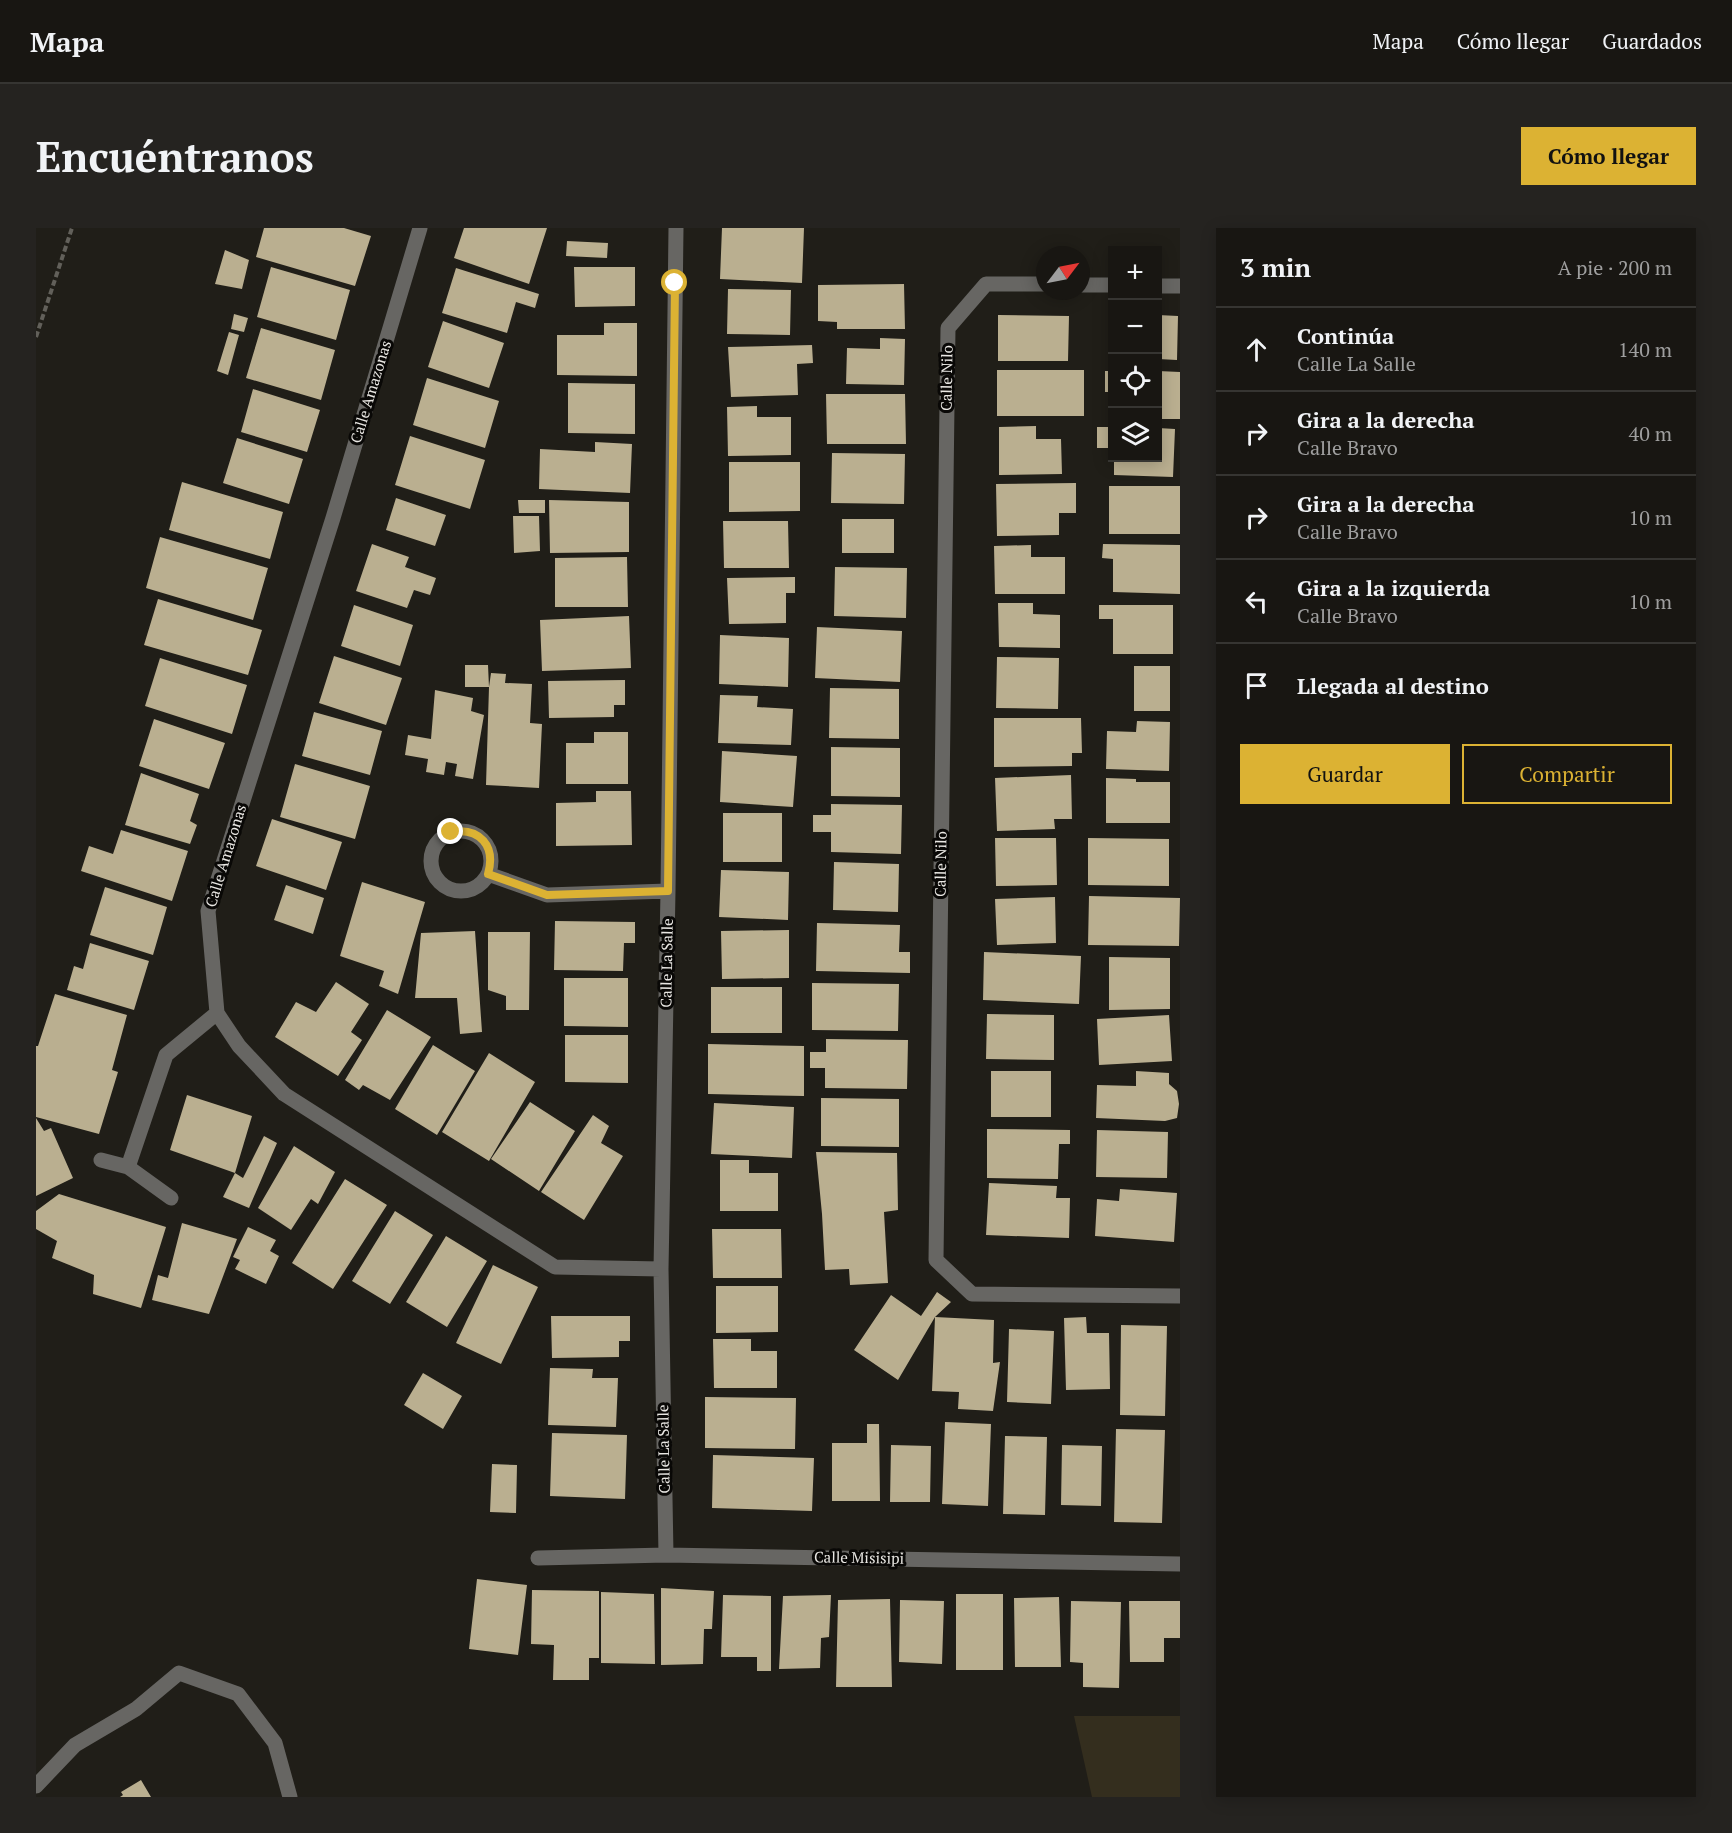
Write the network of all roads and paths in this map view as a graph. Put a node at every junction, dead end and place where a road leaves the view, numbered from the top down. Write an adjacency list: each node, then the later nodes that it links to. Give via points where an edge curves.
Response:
1 (72, 228): 9 (path)
2 (420, 228): 12 (street, Calle Amazonas, via 208,911)
3 (676, 228): 11 (street, Calle La Salle)
4 (1036, 285): 17 (street, Calle Nilo, via 986,284 948,328 936,1260 972,1294)
5 (1090, 285): 6 (street)
6 (1108, 285)
7 (1162, 286): 8 (street)
8 (1180, 286)
9 (36, 337)
10 (488, 874): 11 (street, via 547,895)
11 (668, 891): 16 (street, Calle La Salle)
12 (217, 1013): 14 (street, via 166,1055); 16 (street, Calle Amazonas, via 239,1046 284,1094 555,1267)
13 (100, 1160): 14 (street)
14 (128, 1167): 15 (street)
15 (171, 1198)
16 (661, 1269): 18 (street, Calle La Salle)
17 (1180, 1296)
18 (666, 1555): 19 (street, Calle Misisipi); 20 (street, Calle Misisipi)
19 (538, 1558)
20 (1180, 1564)
21 (36, 1786): 22 (street, via 75,1745 136,1708 179,1672 238,1694 275,1743)
22 (290, 1797)

